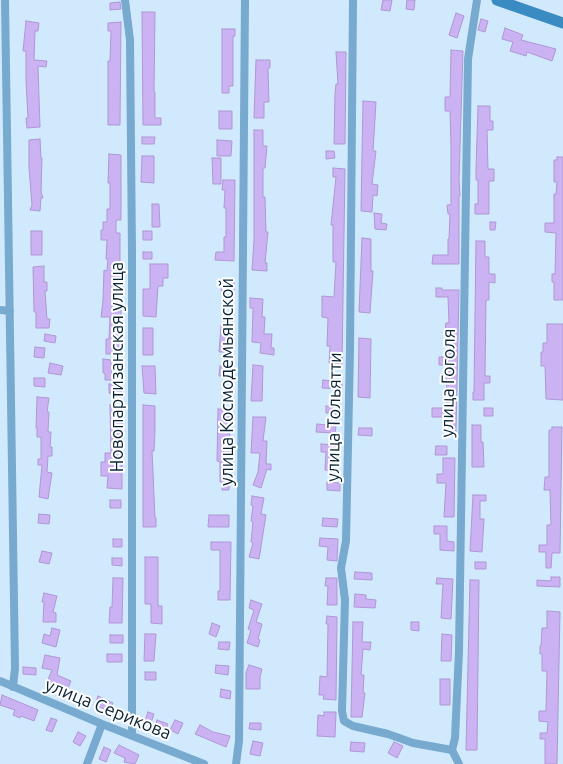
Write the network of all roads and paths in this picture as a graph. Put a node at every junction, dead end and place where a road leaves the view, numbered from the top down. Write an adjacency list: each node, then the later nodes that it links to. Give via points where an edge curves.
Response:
1 (5, 0): 8 (street)
2 (125, 0): 15 (street, Новопартизанская улица, via 130,50)
3 (245, 0): 19 (street, улица Космодемьянской, via 240,741)
4 (353, 0): 16 (street, улица Тольятти, via 347,522 341,568 345,600 342,711 344,721 353,726 412,743)
5 (478, 0): 16 (street, улица Гоголя, via 468,59 459,651)
6 (497, 0): 7 (street)
7 (563, 24)
8 (3, 31): 9 (street)
9 (4, 231): 11 (street)
10 (0, 310): 11 (street)
11 (10, 310): 13 (street, via 15,668)
12 (0, 681): 13 (street, улица Серикова)
13 (12, 686): 14 (street, улица Серикова)
14 (102, 724): 15 (street, улица Серикова); 17 (street)
15 (132, 735): 18 (street, улица Серикова)
16 (452, 750): 20 (street)
17 (87, 764)
18 (204, 764)
19 (236, 764)
20 (459, 764)

